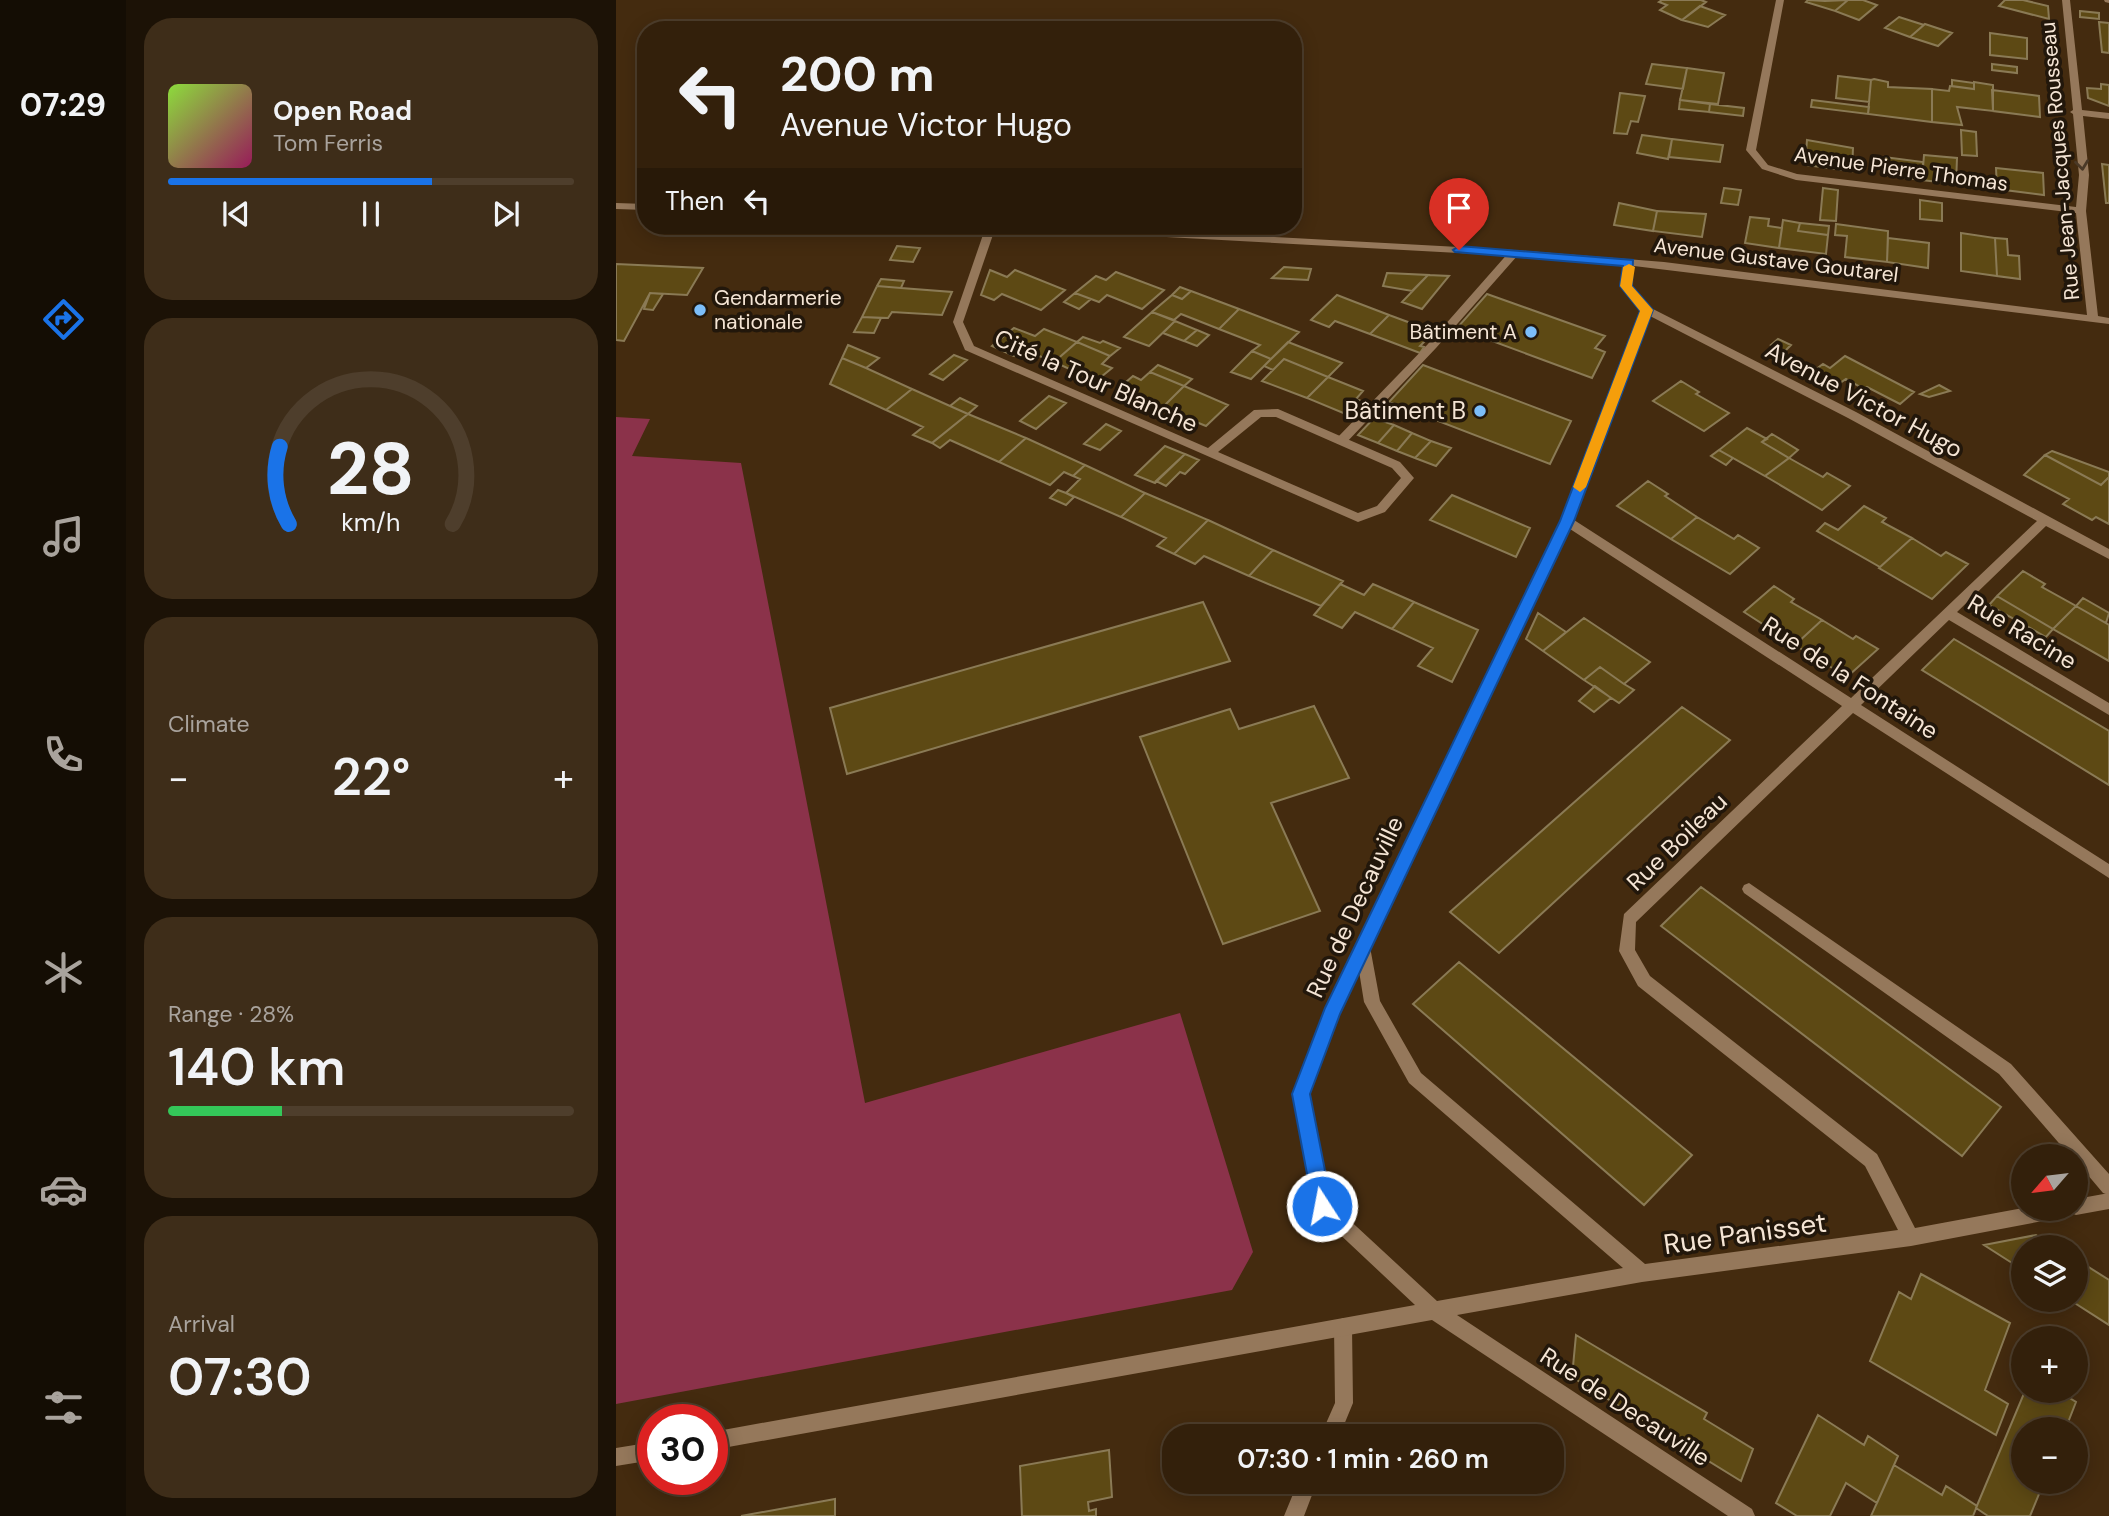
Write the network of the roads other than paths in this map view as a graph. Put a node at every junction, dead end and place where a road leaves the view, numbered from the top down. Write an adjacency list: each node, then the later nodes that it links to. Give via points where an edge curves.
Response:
1 (1780, 0): 7 (street, Avenue Pierre Thomas, via 1751,150 1765,167 1797,177)
2 (2066, 0): 3 (street, Rue Jean-Jacques Rousseau)
3 (2075, 112): 4 (street); 7 (street, Rue Jean-Jacques Rousseau, one-way to 7, via 2084,175)
4 (2109, 116)
5 (616, 206): 6 (street)
6 (637, 207)
7 (2081, 211): 13 (street, Rue Jean-Jacques Rousseau)
8 (988, 235): 16 (street, Cité la Tour Blanche, via 958,322 969,348)
9 (1184, 235): 10 (street, Avenue Gustave Goutarel)
10 (1514, 253): 11 (street, Avenue Gustave Goutarel); 15 (street)
11 (1629, 263): 12 (street, Avenue Victor Hugo, via 1626,286); 13 (street, Avenue Gustave Goutarel)
12 (1647, 310): 17 (street, Rue de Decauville); 18 (street, Avenue Victor Hugo)
13 (2093, 319): 14 (street, Avenue Gustave Goutarel)
14 (2109, 321)
15 (1341, 441): 16 (street, Cité la Tour Blanche, via 1278,413 1258,413); 16 (street, Cité la Tour Blanche, via 1396,465 1408,478 1381,509 1358,518)
16 (1210, 453)
17 (1567, 521): 21 (street, Rue de la Fontaine); 25 (street, Rue de Decauville)
18 (2045, 521): 19 (street, Avenue Victor Hugo); 20 (street, Rue Boileau)
19 (2109, 555)
20 (1948, 613): 21 (street, Rue Boileau); 22 (street, Rue Racine)
21 (1852, 706): 23 (street, Rue de la Fontaine); 30 (street, Rue Boileau, via 1629,919 1627,951 1644,981 1871,1160)
22 (2109, 710)
23 (2109, 872)
24 (1749, 889): 26 (street, via 2005,1069)
25 (1363, 948): 31 (street, via 1372,1002 1415,1078); 32 (street, Rue de Decauville, via 1331,1013 1301,1094 1322,1206)
26 (2109, 1187)
27 (2109, 1201): 28 (street)
28 (2088, 1205)
29 (2011, 1219): 30 (street, Rue Panisset)
30 (1910, 1237): 31 (street, Rue Panisset)
31 (1642, 1273): 32 (street, Rue Panisset)
32 (1433, 1310): 33 (street, Rue Panisset); 40 (street, Rue de Decauville)
33 (1343, 1327): 34 (street, via 1344,1403); 35 (street, Rue Panisset)
34 (1335, 1424)
35 (728, 1438)
36 (637, 1454): 37 (street)
37 (616, 1457)
38 (1303, 1494): 39 (street)
39 (1294, 1516)
40 (1745, 1516)

